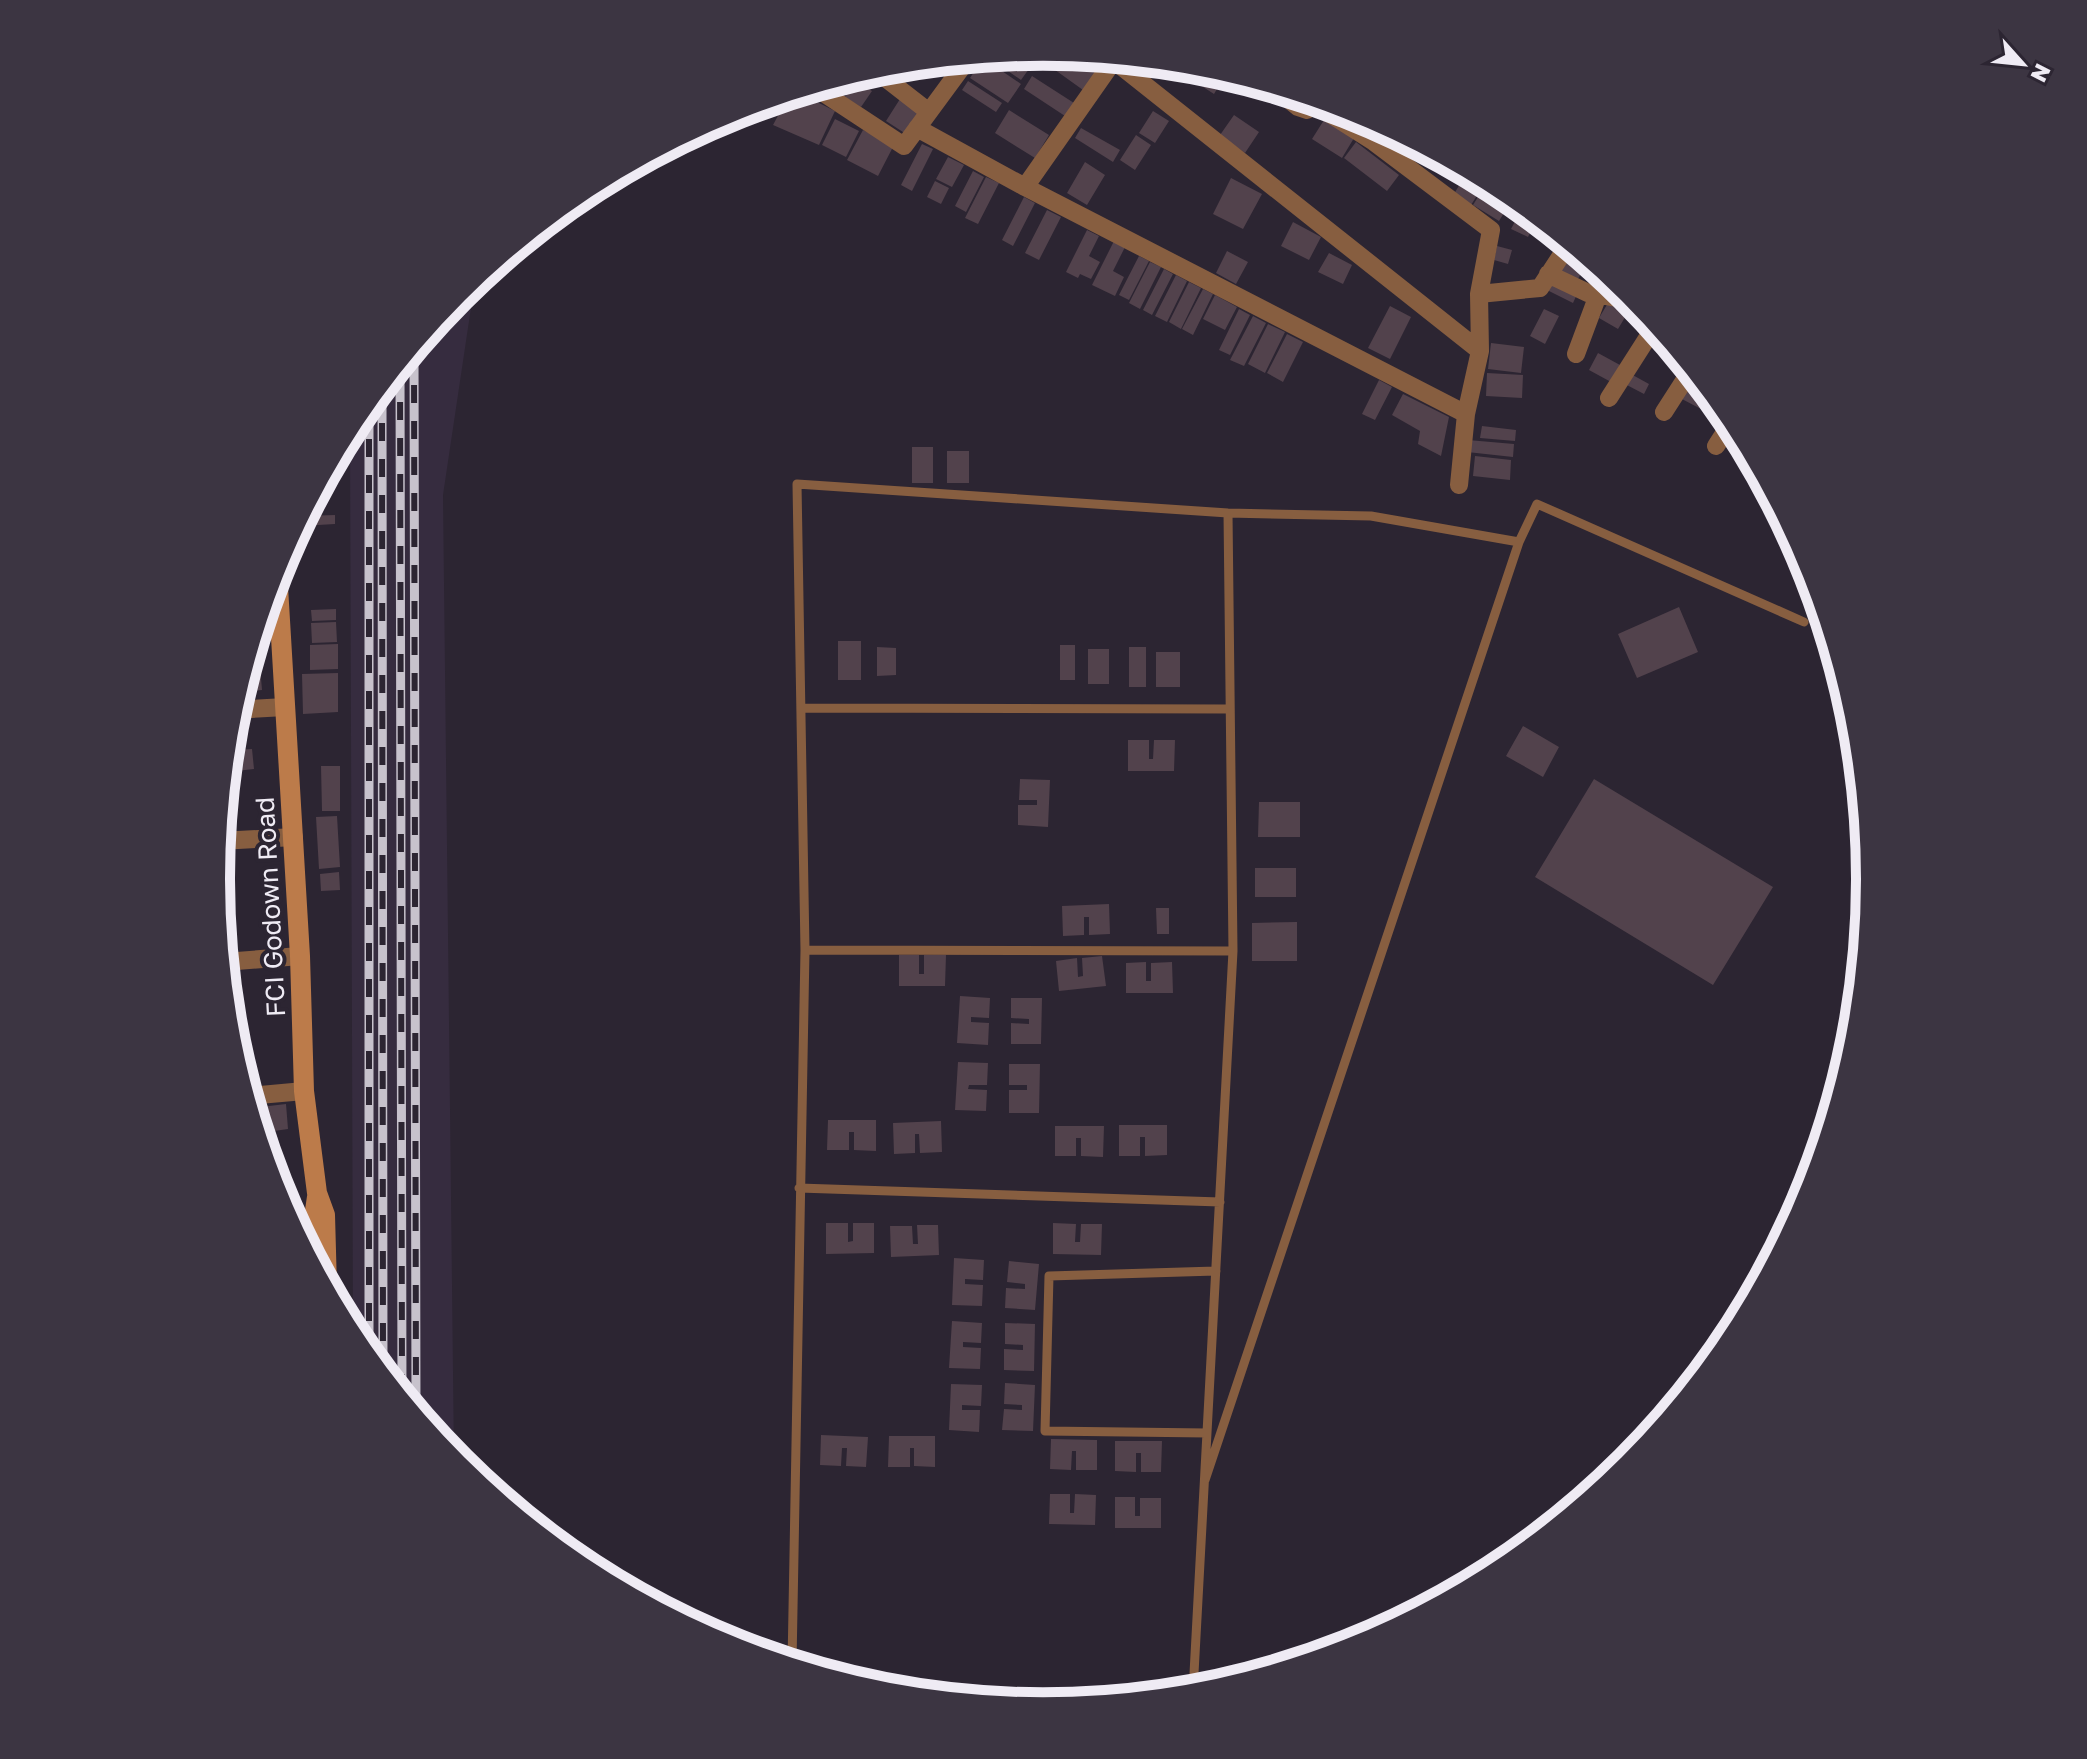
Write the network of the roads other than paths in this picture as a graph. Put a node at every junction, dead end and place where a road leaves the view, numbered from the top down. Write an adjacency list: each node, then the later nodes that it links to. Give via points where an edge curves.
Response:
1 (1107, 69): 9 (street)
2 (959, 71): 6 (street)
3 (1127, 71): 17 (street)
4 (889, 81): 6 (street)
5 (831, 95): 7 (street, via 904,146)
6 (929, 112): 7 (street)
7 (917, 128): 9 (street)
8 (1389, 144): 13 (street, via 1491,230)
9 (1025, 187): 22 (street)
10 (1562, 253): 11 (street)
11 (1548, 274): 13 (street, via 1540,288); 14 (street)
12 (1602, 288): 14 (street)
13 (1479, 294): 17 (street)
14 (1598, 295): 15 (street); 18 (street)
15 (1612, 297)
16 (1649, 336): 20 (street)
17 (1480, 351): 22 (street)
18 (1576, 354)
19 (1685, 379): 21 (street)
20 (1609, 398)
21 (1664, 412)
22 (1466, 414): 25 (street)
23 (1724, 434): 24 (street)
24 (1716, 446)
25 (1459, 485)
26 (1228, 513): 27 (lane, via 1371,516); 31 (lane, via 797,484); 33 (lane)
27 (1519, 542): 29 (lane, via 1537,504); 49 (lane)
28 (278, 605): 30 (street, FCI Godown Road)
29 (1804, 622)
30 (285, 707): 32 (street); 34 (street, FCI Godown Road)
31 (801, 708): 33 (lane); 36 (lane)
32 (249, 709)
33 (1230, 709): 37 (lane)
34 (294, 837): 35 (street); 38 (street, FCI Godown Road)
35 (231, 840)
36 (805, 950): 37 (lane); 42 (lane)
37 (1233, 951): 44 (lane)
38 (300, 956): 39 (street); 40 (street, FCI Godown Road)
39 (235, 961)
40 (304, 1091): 41 (street); 43 (street, FCI Godown Road)
41 (259, 1095)
42 (799, 1188): 44 (lane); 50 (lane)
43 (317, 1193): 45 (street, FCI Godown Road); 46 (street, FCI Godown Road, via 327,1227)
44 (1220, 1202): 47 (lane)
45 (309, 1228)
46 (327, 1263)
47 (1216, 1271): 48 (lane); 48 (lane, via 1049,1276 1045,1431)
48 (1207, 1433): 49 (lane)
49 (1205, 1480): 51 (lane)
50 (792, 1653)
51 (1194, 1678)

